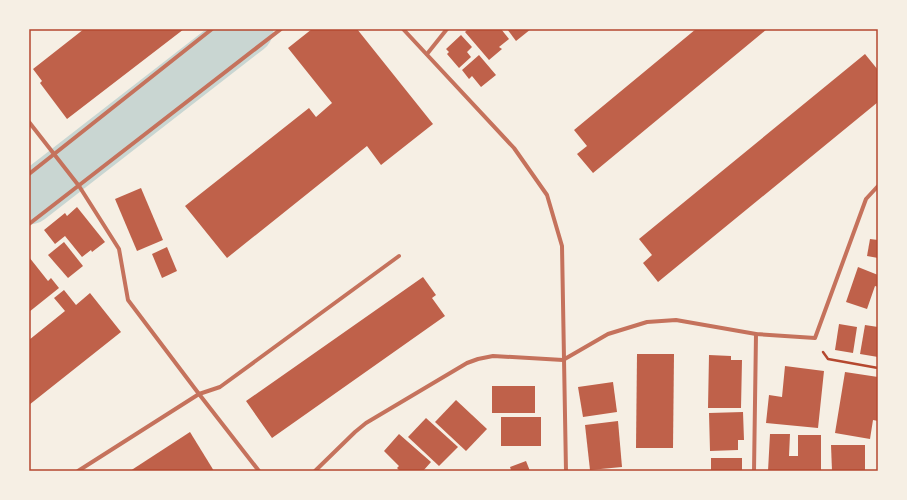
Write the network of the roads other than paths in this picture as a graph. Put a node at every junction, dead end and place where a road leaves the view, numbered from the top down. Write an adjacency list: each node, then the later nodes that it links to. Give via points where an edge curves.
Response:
1 (212, 29): 7 (street)
2 (281, 29): 9 (street)
3 (404, 29): 5 (street)
4 (447, 29): 5 (street)
5 (427, 54): 14 (street, via 514,148 547,195 562,246)
6 (29, 122): 7 (street)
7 (54, 155): 8 (street); 9 (street)
8 (29, 174)
9 (79, 186): 11 (street); 15 (street, via 120,249 128,300)
10 (878, 186): 13 (street, via 866,198 815,338)
11 (29, 224)
12 (399, 256): 15 (street, via 220,387)
13 (756, 334): 14 (street, via 676,320 647,322 608,334); 20 (street)
14 (563, 360): 18 (street, via 493,356 467,363 366,423); 19 (street)
15 (199, 394): 16 (street); 17 (street)
16 (78, 471)
17 (259, 471)
18 (316, 471)
19 (566, 471)
20 (754, 471)

